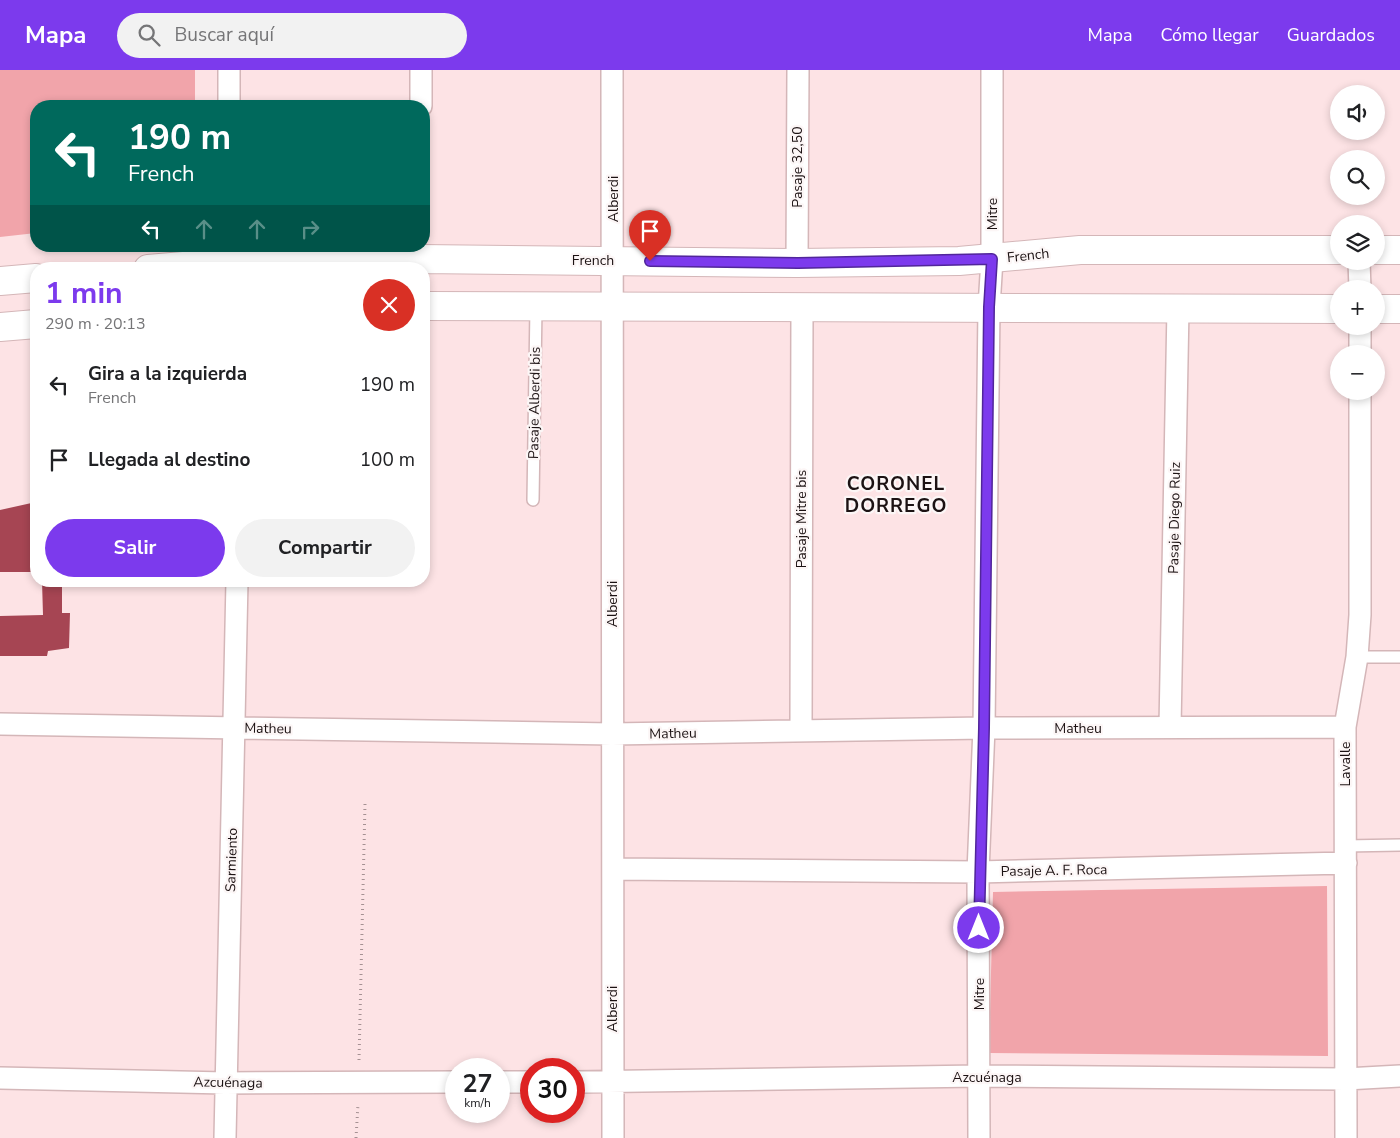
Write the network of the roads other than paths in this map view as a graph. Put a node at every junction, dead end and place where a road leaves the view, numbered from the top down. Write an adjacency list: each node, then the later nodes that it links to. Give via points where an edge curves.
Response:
1 (229, 70): 6 (street)
2 (421, 70): 7 (street)
3 (612, 70): 14 (street, Alberdi)
4 (798, 70): 16 (street, Pasaje 32,50)
5 (992, 70): 13 (street, Mitre)
6 (229, 100)
7 (421, 100)
8 (1330, 250): 13 (main road, French, via 1080,250)
9 (1385, 250): 10 (main road)
10 (1400, 250)
11 (420, 253): 12 (main road, French); 14 (main road, French)
12 (231, 259): 15 (main road, French)
13 (992, 259): 16 (main road, French); 23 (street, Mitre)
14 (614, 260): 16 (main road, French); 21 (street, Alberdi)
15 (206, 262)
16 (798, 263)
17 (30, 278): 18 (main road)
18 (0, 281)
19 (430, 306): 20 (main road)
20 (536, 307): 21 (main road); 31 (lane, Pasaje Alberdi bis)
21 (612, 307): 22 (main road); 41 (street, Alberdi)
22 (802, 307): 23 (main road); 40 (street, Pasaje Mitre bis)
23 (989, 307): 24 (main road); 39 (street, Mitre)
24 (1178, 308): 25 (main road); 38 (street, Pasaje Diego Ruiz)
25 (1330, 309)
26 (1385, 309): 27 (main road)
27 (1400, 309)
28 (30, 324): 29 (main road)
29 (0, 327)
30 (1360, 400): 33 (street, Lavalle, via 1360,615)
31 (533, 500)
32 (237, 587): 37 (street, Sarmiento)
33 (1357, 657): 34 (lane); 36 (street, Lavalle)
34 (1400, 657)
35 (0, 724): 37 (street, Matheu)
36 (1345, 726): 38 (street, Matheu); 43 (street, Lavalle)
37 (235, 727): 41 (street, Matheu); 53 (street, Sarmiento)
38 (1170, 727): 39 (street, Matheu)
39 (984, 728): 40 (street, Matheu); 45 (street, Mitre)
40 (801, 731): 41 (street, Matheu)
41 (612, 734): 44 (street, Alberdi)
42 (1400, 845): 43 (lane)
43 (1346, 854): 45 (street, Pasaje A. F. Roca); 49 (street, Lavalle)
44 (613, 869): 45 (street, Pasaje A. F. Roca); 52 (street, Alberdi)
45 (978, 872): 46 (street, Mitre)
46 (979, 1076): 49 (street, Azcuénaga); 52 (street, Azcuénaga); 56 (street, Mitre)
47 (1400, 1076): 49 (street, Azcuénaga)
48 (0, 1078): 53 (street, Azcuénaga)
49 (1346, 1079): 57 (street, Lavalle)
50 (445, 1082): 53 (street, Azcuénaga)
51 (585, 1082): 52 (street, Azcuénaga)
52 (612, 1082): 55 (street, Alberdi)
53 (225, 1083): 54 (street, Sarmiento)
54 (225, 1138)
55 (612, 1138)
56 (979, 1138)
57 (1346, 1138)

